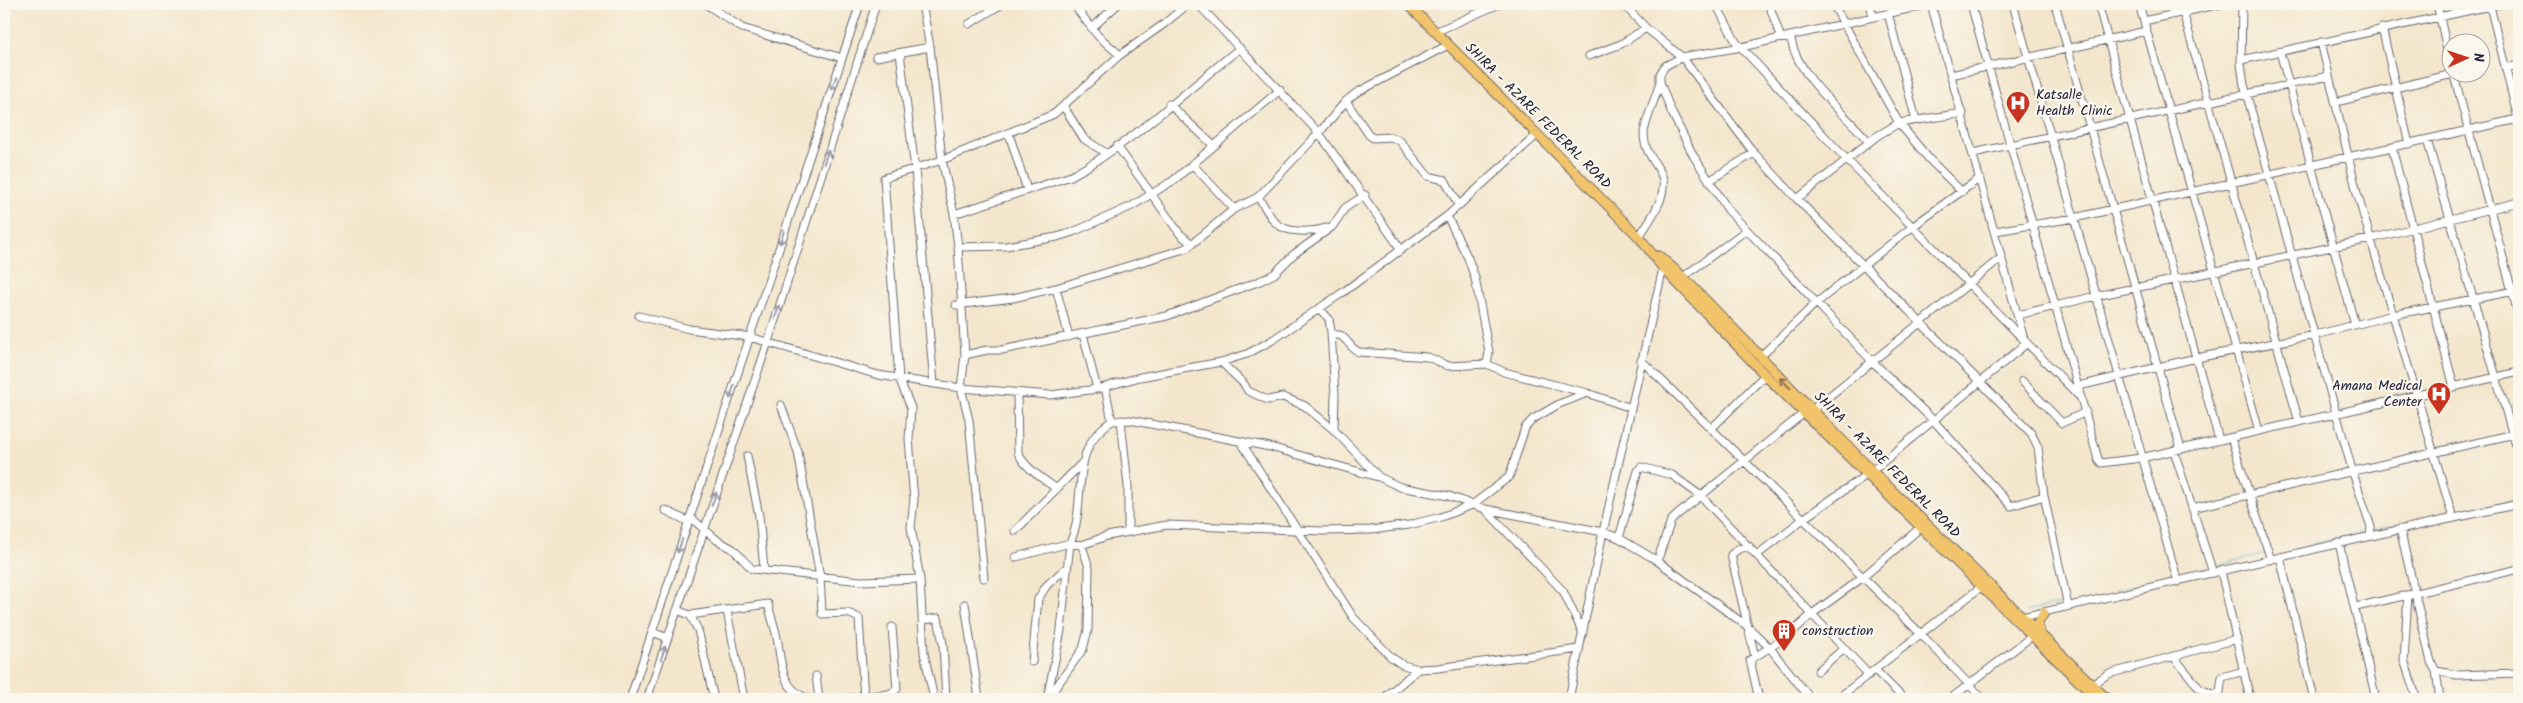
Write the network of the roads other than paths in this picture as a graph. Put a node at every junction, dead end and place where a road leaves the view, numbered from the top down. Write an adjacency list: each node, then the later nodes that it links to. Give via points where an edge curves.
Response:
1 (706, 4): 56 (street, via 742,28)
2 (860, 4): 56 (street)
3 (876, 4): 167 (street, one-way to 3)
4 (922, 4): 45 (street)
5 (1002, 4): 34 (street)
6 (1073, 4): 35 (street)
7 (1117, 4): 35 (street)
8 (1188, 4): 51 (street)
9 (1198, 4): 47 (street)
10 (1408, 4): 39 (main road, SHIRA - AZARE FEDERAL ROAD)
11 (1499, 4): 39 (street)
12 (1623, 4): 36 (street)
13 (1716, 4): 46 (street, via 1731,35)
14 (1769, 4): 41 (street)
15 (1833, 4): 33 (street)
16 (1870, 4): 31 (street)
17 (1930, 4): 29 (street); 61 (street)
18 (1972, 4): 58 (street)
19 (2013, 4): 53 (street)
20 (2055, 4): 48 (street)
21 (2098, 4): 42 (street)
22 (2139, 4): 32 (street)
23 (2220, 4): 28 (street)
24 (2242, 4): 57 (street)
25 (2437, 4): 30 (street)
26 (2499, 4): 27 (street)
27 (2490, 6): 30 (street); 60 (street)
28 (2183, 12): 32 (street); 72 (street)
29 (1888, 13): 31 (street); 77 (street)
30 (2440, 15): 37 (street); 40 (street)
31 (1873, 16): 33 (street)
32 (2144, 21): 38 (street)
33 (1843, 23): 41 (street); 80 (street)
34 (969, 24)
35 (1092, 28): 51 (street)
36 (1646, 28): 52 (street, via 1621,44); 55 (street)
37 (2382, 28): 43 (street); 67 (street)
38 (2146, 31): 42 (street); 75 (street)
39 (1435, 32): 44 (main road, SHIRA - AZARE FEDERAL ROAD)
40 (2444, 32)
41 (1780, 36): 46 (street); 88 (street, via 1791,40 1793,52 1805,72)
42 (2108, 39): 48 (street); 78 (street)
43 (2322, 42): 49 (street); 62 (street)
44 (1448, 45): 70 (street); 85 (main road, SHIRA - AZARE FEDERAL ROAD)
45 (930, 47): 50 (street); 98 (street)
46 (1742, 47): 55 (street); 99 (street)
47 (1240, 48): 68 (street); 73 (street)
48 (2068, 48): 53 (street); 81 (street)
49 (2280, 52): 57 (street); 66 (street)
50 (900, 53): 54 (street); 102 (street)
51 (1120, 55): 74 (street)
52 (1590, 56)
53 (2026, 56): 58 (street); 86 (street)
54 (876, 57)
55 (1682, 57): 64 (street, via 1664,66); 95 (street)
56 (842, 58): 165 (street, one-way to 165)
57 (2241, 60): 69 (street)
58 (1989, 65): 61 (street); 90 (street)
59 (2519, 65): 60 (street)
60 (2506, 68): 79 (street)
61 (1951, 75): 76 (street)
62 (2329, 76): 66 (street); 71 (street)
63 (2440, 76): 67 (street)
64 (1660, 82): 105 (street, via 1671,111); 130 (street, via 1644,132 1646,149 1661,172 1662,190 1656,209)
65 (2455, 82): 82 (street)
66 (2289, 85): 69 (street); 101 (street)
67 (2396, 87): 71 (street); 89 (street)
68 (1280, 90): 83 (street); 92 (street)
69 (2247, 94): 72 (street); 103 (street)
70 (1346, 101): 83 (street); 116 (street, via 1368,136 1391,136 1400,141 1428,176 1445,180)
71 (2336, 102): 97 (street)
72 (2207, 103): 75 (street); 106 (street)
73 (1169, 104): 91 (street); 92 (street, via 1212,144)
74 (1064, 107): 84 (street); 94 (street, via 1084,139)
75 (2169, 111): 78 (street); 109 (street)
76 (1963, 113): 77 (street); 96 (street)
77 (1916, 120): 80 (street)
78 (2130, 120): 81 (street); 114 (street)
79 (2519, 122): 82 (street)
80 (1899, 123): 88 (street); 108 (street)
81 (2091, 128): 86 (street); 119 (street)
82 (2468, 132): 87 (street); 117 (street)
83 (1319, 133): 111 (street); 112 (street)
84 (1009, 134): 98 (street); 107 (street)
85 (1538, 134): 116 (street); 130 (main road, SHIRA - AZARE FEDERAL ROAD)
86 (2050, 137): 90 (street); 122 (street)
87 (2427, 140): 89 (street); 123 (street)
88 (1869, 142): 99 (street)
89 (2409, 144): 93 (street)
90 (2012, 145): 96 (street); 124 (street)
91 (1116, 146): 94 (street); 110 (street)
92 (1211, 148): 100 (street)
93 (2392, 148): 97 (street); 127 (street)
94 (1106, 153): 107 (street, via 1071,176)
95 (1754, 153): 105 (street); 113 (street)
96 (1974, 153): 104 (street)
97 (2349, 158): 101 (street); 131 (street)
98 (942, 160): 102 (street); 120 (street)
99 (1846, 160): 113 (street); 126 (street)
100 (1192, 164): 110 (street); 118 (street)
101 (2311, 166): 103 (street); 133 (street)
102 (915, 169): 183 (street, via 884,178); 186 (street)
103 (2270, 175): 106 (street); 137 (street)
104 (1980, 178): 108 (street); 129 (street)
105 (1710, 181): 128 (street)
106 (2231, 184): 109 (street); 139 (street)
107 (1027, 190): 120 (street)
108 (1962, 192): 126 (street)
109 (2192, 192): 114 (street); 142 (street)
110 (1152, 194): 132 (street, via 1180,234); 134 (street, via 1057,237 1006,246)
111 (1365, 195): 125 (street, via 1345,208); 135 (street)
112 (1258, 197): 118 (street); 125 (street, via 1276,224 1284,229 1318,231)
113 (1797, 199): 140 (street)
114 (2152, 201): 119 (street); 144 (street)
115 (2519, 202): 117 (street)
116 (1460, 206): 121 (street)
117 (2489, 208): 123 (street); 148 (street)
118 (1234, 209): 132 (street)
119 (2114, 209): 122 (street); 147 (street)
120 (954, 214): 134 (street)
121 (1447, 216): 135 (street); 177 (street, via 1475,278 1489,352)
122 (2074, 218): 124 (street); 149 (street)
123 (2449, 218): 127 (street); 150 (street)
124 (2034, 224): 129 (street); 153 (street)
125 (1332, 227): 163 (street, via 1294,254 1274,274 1260,281 1167,316)
126 (1912, 227): 140 (street); 145 (street)
127 (2412, 228): 131 (street); 154 (street)
128 (1745, 231): 143 (street); 151 (street)
129 (1995, 231): 138 (street)
130 (1639, 237): 136 (main road, SHIRA - AZARE FEDERAL ROAD)
131 (2370, 239): 133 (street); 157 (street)
132 (1192, 244): 146 (street, via 1176,253)
133 (2333, 246): 137 (street); 161 (street)
134 (958, 247): 152 (street)
135 (1400, 248): 155 (street)
136 (1649, 248): 141 (main road, SHIRA - AZARE FEDERAL ROAD); 143 (main road, SHIRA - AZARE FEDERAL ROAD)
137 (2292, 254): 139 (street); 164 (street)
138 (2002, 257): 145 (street); 156 (street)
139 (2254, 262): 142 (street); 168 (street)
140 (1864, 265): 151 (street); 160 (street)
141 (1663, 268): 174 (street); 180 (main road, SHIRA - AZARE FEDERAL ROAD)
142 (2214, 270): 144 (street); 170 (street)
143 (1683, 277): 172 (main road, SHIRA - AZARE FEDERAL ROAD)
144 (2174, 279): 147 (street); 173 (street)
145 (1968, 285): 160 (street); 169 (street)
146 (1056, 288): 152 (street, via 1013,298); 166 (street)
147 (2135, 288): 149 (street); 178 (street)
148 (2516, 291): 150 (street); 159 (street)
149 (2096, 296): 153 (street); 181 (street)
150 (2473, 299): 154 (street); 182 (street)
151 (1817, 302): 172 (street); 176 (street)
152 (959, 304): 171 (street)
153 (2057, 306): 156 (street); 187 (street)
154 (2432, 308): 157 (street); 188 (street)
155 (1320, 309): 162 (street, via 1329,319); 175 (street, via 1247,354)
156 (2018, 315): 169 (street)
157 (2392, 315): 161 (street); 193 (street)
158 (638, 316): 165 (street, via 689,329)
159 (2519, 316)
160 (1922, 323): 176 (street); 185 (street)
161 (2355, 325): 164 (street)
162 (1331, 332): 177 (street, via 1346,338 1352,349 1359,352 1422,356 1448,366); 205 (street)
163 (1083, 334): 166 (street); 190 (street)
164 (2315, 335): 168 (street); 199 (street)
165 (750, 337): 167 (street); 231 (street, one-way to 231)
166 (1069, 337): 171 (street)
167 (768, 342): 183 (street); 234 (street, one-way to 167)
168 (2276, 342): 170 (street); 203 (street)
169 (2026, 344): 185 (street); 194 (street)
170 (2236, 350): 173 (street); 206 (street)
171 (965, 355): 189 (street)
172 (1760, 357): 197 (main road, SHIRA - AZARE FEDERAL ROAD, one-way to 172)
173 (2196, 358): 178 (street); 209 (street)
174 (1641, 360): 196 (street); 204 (street)
175 (1221, 362): 190 (street); 205 (street, via 1248,391 1268,400 1283,397 1305,406)
176 (1872, 362): 197 (street); 200 (street)
177 (1487, 364): 192 (street, via 1504,372)
178 (2157, 367): 181 (street); 211 (street)
179 (2519, 372): 182 (street)
180 (1765, 375): 197 (main road, SHIRA - AZARE FEDERAL ROAD); 204 (street)
181 (2118, 377): 187 (street); 215 (street)
182 (2497, 377): 188 (street); 207 (street)
183 (899, 378): 186 (street); 259 (street, via 910,408 914,500 911,527)
184 (2022, 380): 198 (street, via 2062,423)
185 (1980, 382): 200 (street); 224 (street, via 2034,437)
186 (934, 384): 189 (street)
187 (2079, 386): 194 (street)
188 (2454, 387): 193 (street)
189 (962, 388): 191 (street); 258 (street)
190 (1101, 388): 191 (street, via 1050,395); 202 (street)
191 (1017, 393): 221 (street, via 1018,453 1031,470)
192 (1587, 393): 196 (street); 226 (street, via 1533,419 1525,428 1509,477)
193 (2416, 396): 199 (street); 212 (street)
194 (2082, 399): 198 (street)
195 (781, 405): 256 (street, via 798,452)
196 (1631, 408): 240 (street)
197 (1808, 412): 216 (street); 218 (main road, SHIRA - AZARE FEDERAL ROAD)
198 (2086, 412): 215 (street, via 2101,463)
199 (2337, 414): 203 (street); 219 (street)
200 (1932, 419): 218 (street); 224 (street, via 2011,506)
201 (1121, 420): 202 (street); 210 (street); 238 (street, via 1128,486)
202 (1112, 421): 217 (street, via 1090,440)
203 (2299, 422): 206 (street)
204 (1711, 429): 216 (street)
205 (1334, 430): 220 (street)
206 (2259, 431): 208 (street)
207 (2516, 434): 212 (street); 214 (street)
208 (2231, 438): 209 (street); 222 (street)
209 (2219, 440): 211 (street)
210 (1241, 442): 220 (street); 235 (street)
211 (2178, 450): 215 (street); 227 (street)
212 (2433, 454): 219 (street); 230 (street)
213 (747, 456): 253 (street, via 759,516)
214 (2519, 456)
215 (2141, 458): 260 (street)
216 (1743, 460): 223 (street); 232 (street)
217 (1083, 462): 221 (street); 242 (street, via 1075,532)
218 (1869, 473): 232 (street); 233 (main road, SHIRA - AZARE FEDERAL ROAD); 272 (main road, SHIRA - AZARE FEDERAL ROAD)
219 (2353, 473): 222 (street); 239 (street)
220 (1379, 477): 226 (street, via 1400,487 1450,496)
221 (1057, 489): 237 (street)
222 (2250, 495): 227 (street); 247 (street)
223 (1701, 496): 241 (street, via 1672,476 1641,468); 245 (street); 248 (street, via 1671,522)
224 (2044, 496): 265 (street)
225 (2519, 504): 230 (street)
226 (1472, 505): 228 (street); 235 (street, via 1409,525 1371,530)
227 (2192, 508): 254 (street)
228 (1485, 509): 240 (street); 277 (street, via 1563,591)
229 (665, 510): 231 (street)
230 (2452, 515): 236 (street)
231 (689, 519): 234 (street); 276 (street, one-way to 276)
232 (1803, 519): 246 (street); 257 (street)
233 (1920, 528): 257 (street); 261 (main road, SHIRA - AZARE FEDERAL ROAD)
234 (704, 529): 253 (street, via 733,548 752,569); 267 (street)
235 (1299, 530): 238 (street, via 1167,525); 288 (street, via 1353,617 1391,657)
236 (2400, 530): 239 (street); 262 (street)
237 (1015, 531)
238 (1128, 531): 244 (street)
239 (2370, 531): 243 (street)
240 (1603, 532): 241 (street); 277 (street)
241 (1619, 538): 274 (street, via 1671,570)
242 (1070, 543): 244 (street); 249 (street); 251 (street)
243 (2339, 543): 250 (street); 266 (street)
244 (1082, 545): 308 (street, via 1089,568 1088,630 1083,649)
245 (1749, 546): 246 (street); 274 (street, via 1738,549 1731,556)
246 (1757, 555): 270 (street)
247 (2269, 555): 250 (street); 255 (street)
248 (1659, 556)
249 (1016, 557)
250 (2280, 557): 320 (street)
251 (1067, 567): 287 (street, via 1046,585 1038,599); 308 (street, via 1061,630)
252 (2519, 568): 262 (street)
253 (764, 569): 256 (street)
254 (2211, 569): 255 (street); 260 (street)
255 (2221, 572): 281 (street)
256 (820, 577): 259 (street, via 860,581); 297 (street, via 822,614 848,613 859,618)
257 (1863, 577): 270 (street); 278 (street)
258 (984, 578)
259 (920, 579): 273 (street)
260 (2178, 582): 265 (street)
261 (1981, 587): 278 (street); 279 (main road, SHIRA - AZARE FEDERAL ROAD)
262 (2416, 594): 263 (street); 290 (street)
263 (2408, 595): 266 (street); 322 (street, via 2404,660)
264 (965, 604): 307 (street)
265 (2068, 606): 269 (street)
266 (2356, 607): 321 (street)
267 (677, 610): 271 (street); 280 (street)
268 (727, 611): 271 (street); 301 (street); 302 (street, via 768,604 781,666 789,686)
269 (2044, 613): 272 (street); 279 (main road)
270 (1812, 614): 282 (street, via 1788,636); 283 (street)
271 (690, 615): 300 (street, via 698,630)
272 (2022, 617): 279 (main road, SHIRA - AZARE FEDERAL ROAD)
273 (922, 620): 305 (street, via 924,652); 306 (street, via 938,618)
274 (1747, 626): 282 (street); 286 (street)
275 (892, 627): 297 (street, via 898,689 889,694)
276 (652, 632): 280 (street); 298 (street)
277 (1583, 633): 284 (street)
278 (1922, 634): 292 (street); 295 (street)
279 (2036, 635): 295 (street); 296 (main road, SHIRA - AZARE FEDERAL ROAD); 317 (main road, SHIRA - AZARE FEDERAL ROAD)
280 (668, 638): 299 (street, one-way to 280)
281 (2237, 639): 285 (street); 289 (street)
282 (1769, 647): 286 (street); 312 (street)
283 (1844, 648): 291 (street); 292 (street)
284 (1579, 649): 288 (street); 310 (street)
285 (2173, 656): 289 (street, via 2200,689 2214,696 2220,692 2222,677); 296 (street, via 2108,674)
286 (1755, 657): 311 (street, via 1750,660)
287 (1032, 662)
288 (1418, 669): 309 (street)
289 (2244, 671): 319 (street)
290 (2436, 671): 293 (street, via 2457,675); 323 (street)
291 (1818, 672)
292 (1872, 672): 313 (street); 314 (street)
293 (2519, 673)
294 (816, 676): 303 (street)
295 (1968, 685): 315 (street); 316 (street)
296 (2092, 685): 318 (main road, SHIRA - AZARE FEDERAL ROAD)
297 (864, 698): 304 (street)
298 (630, 699)
299 (647, 699)
300 (714, 699)
301 (744, 699)
302 (809, 699)
303 (819, 699)
304 (839, 699)
305 (934, 699)
306 (946, 699)
307 (979, 699)
308 (1047, 699)
309 (1384, 699)
310 (1569, 699)
311 (1759, 699)
312 (1811, 699)
313 (1837, 699)
314 (1904, 699)
315 (1950, 699)
316 (1983, 699)
317 (2097, 699)
318 (2107, 699)
319 (2250, 699)
320 (2314, 699)
321 (2376, 699)
322 (2417, 699)
323 (2440, 699)

